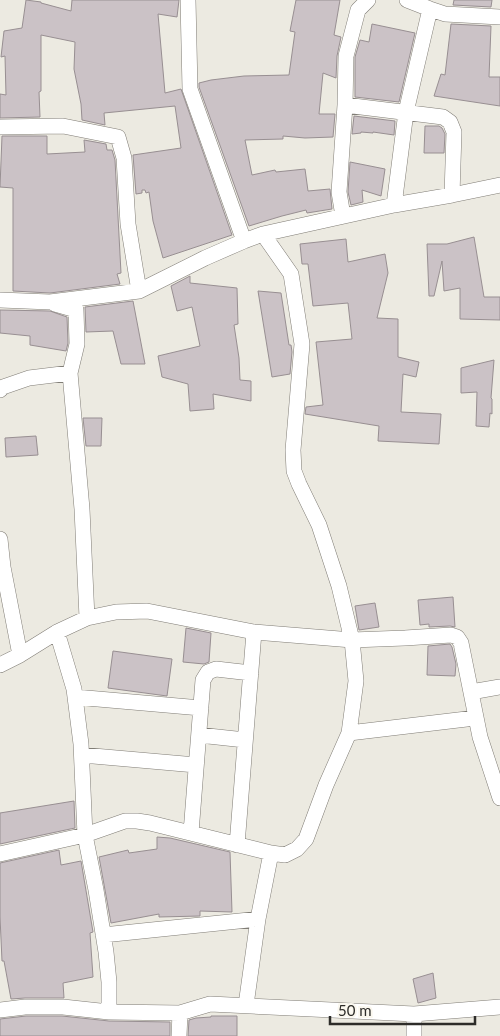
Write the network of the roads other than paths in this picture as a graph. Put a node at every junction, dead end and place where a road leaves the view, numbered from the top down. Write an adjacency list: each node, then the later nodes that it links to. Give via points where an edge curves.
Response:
1 (188, 0): 14 (street, via 190,89)
2 (368, 0): 6 (street, via 358,10 346,56)
3 (407, 0): 4 (street)
4 (430, 9): 5 (street, via 444,14); 7 (street)
5 (500, 17)
6 (345, 105): 7 (street); 12 (street, via 339,192)
7 (406, 112): 10 (street, via 443,117 450,122 454,132); 11 (street)
8 (0, 127): 15 (street, via 63,126 118,137 124,158 128,224)
9 (500, 185): 10 (street)
10 (452, 195): 11 (street)
11 (394, 205): 12 (street)
12 (343, 216): 13 (street)
13 (264, 234): 14 (street); 25 (street, via 291,274 302,344 294,471 319,525)
14 (244, 241): 15 (street)
15 (139, 291): 17 (street)
16 (0, 300): 17 (street)
17 (50, 302): 18 (street, via 76,310 77,344)
18 (70, 373): 19 (street, via 29,378); 22 (street, via 82,509)
19 (0, 390)
20 (0, 539): 21 (street)
21 (1, 567): 26 (street)
22 (87, 618): 23 (street); 24 (street, via 116,612 147,611)
23 (56, 632): 26 (street); 31 (street)
24 (254, 632): 25 (street); 28 (street)
25 (352, 640): 30 (street, via 457,637); 34 (street, via 356,681)
26 (20, 655): 27 (street)
27 (0, 665)
28 (251, 674): 32 (street, via 216,669 208,672 203,680); 36 (street)
29 (500, 687): 30 (street)
30 (471, 692): 33 (street)
31 (75, 697): 32 (street); 37 (street)
32 (201, 708): 35 (street)
33 (475, 718): 34 (street); 39 (street)
34 (349, 733): 43 (street, via 306,839 285,856)
35 (199, 735): 36 (street); 38 (street)
36 (246, 740): 42 (street)
37 (82, 755): 38 (street); 41 (street)
38 (196, 765): 40 (street)
39 (500, 798)
40 (191, 833): 41 (street, via 126,820); 42 (street)
41 (85, 835): 44 (street); 46 (street)
42 (237, 845): 43 (street)
43 (271, 853): 45 (street)
44 (0, 854)
45 (258, 919): 46 (street); 47 (street)
46 (103, 934): 50 (street)
47 (246, 1005): 51 (street, via 210,1004); 52 (street)
48 (500, 1007): 52 (street)
49 (0, 1010): 50 (street, via 25,1007)
50 (109, 1012): 51 (street)
51 (180, 1013): 53 (street)
52 (414, 1014): 54 (street)
53 (179, 1036)
54 (414, 1036)

